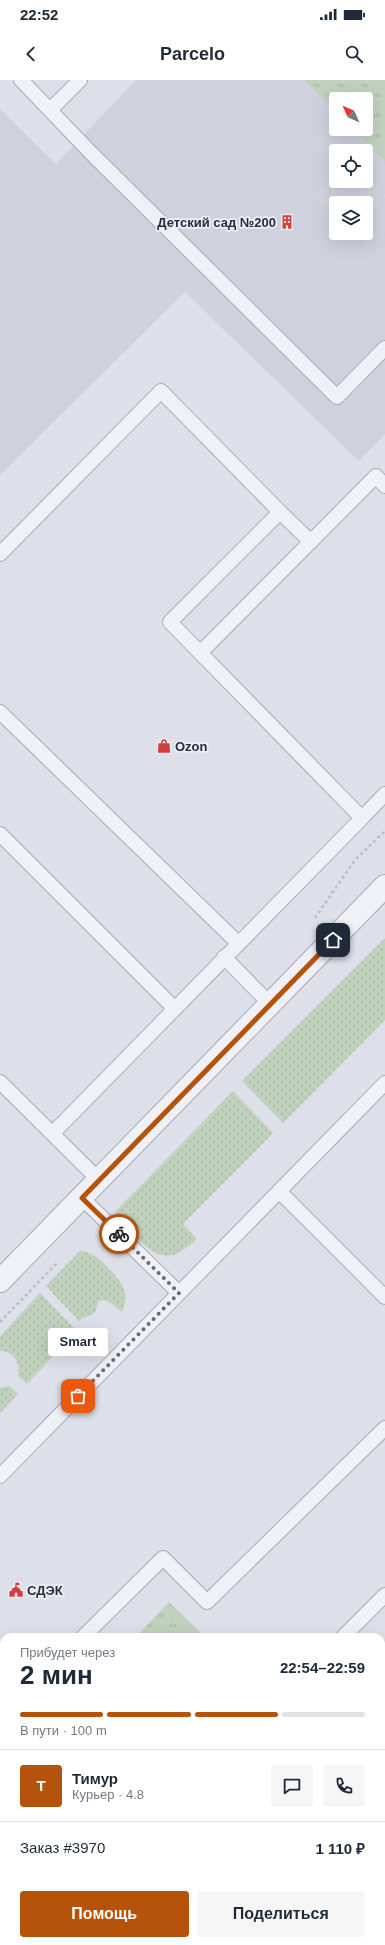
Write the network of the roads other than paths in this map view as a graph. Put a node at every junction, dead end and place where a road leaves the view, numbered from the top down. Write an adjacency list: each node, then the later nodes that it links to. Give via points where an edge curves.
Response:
1 (20, 80): 3 (lane)
2 (80, 80): 3 (lane)
3 (50, 110): 4 (lane, via 337,397)
4 (385, 348)
5 (385, 486): 7 (lane, via 376,476)
6 (280, 512): 7 (lane); 8 (lane, via 161,391); 9 (lane, via 170,622)
7 (311, 542): 9 (lane)
8 (0, 554)
9 (200, 653): 12 (lane)
10 (0, 712): 15 (lane)
11 (385, 794): 12 (lane)
12 (362, 818): 15 (lane)
13 (0, 834): 18 (lane)
14 (385, 886): 17 (street)
15 (238, 943): 16 (lane)
16 (224, 957): 17 (lane); 18 (lane)
17 (270, 1005): 22 (street)
18 (174, 1008): 21 (lane)
19 (0, 1082): 21 (lane)
20 (385, 1083): 23 (lane)
21 (53, 1133): 22 (lane)
22 (99, 1180): 24 (street)
23 (279, 1191): 26 (lane); 27 (lane)
24 (82, 1198): 25 (street); 26 (lane)
25 (0, 1281)
26 (179, 1293): 29 (lane)
27 (385, 1297)
28 (385, 1428): 31 (lane, via 207,1602 163,1558)
29 (0, 1476)
30 (385, 1595): 32 (lane)
31 (87, 1633)
32 (347, 1633)

